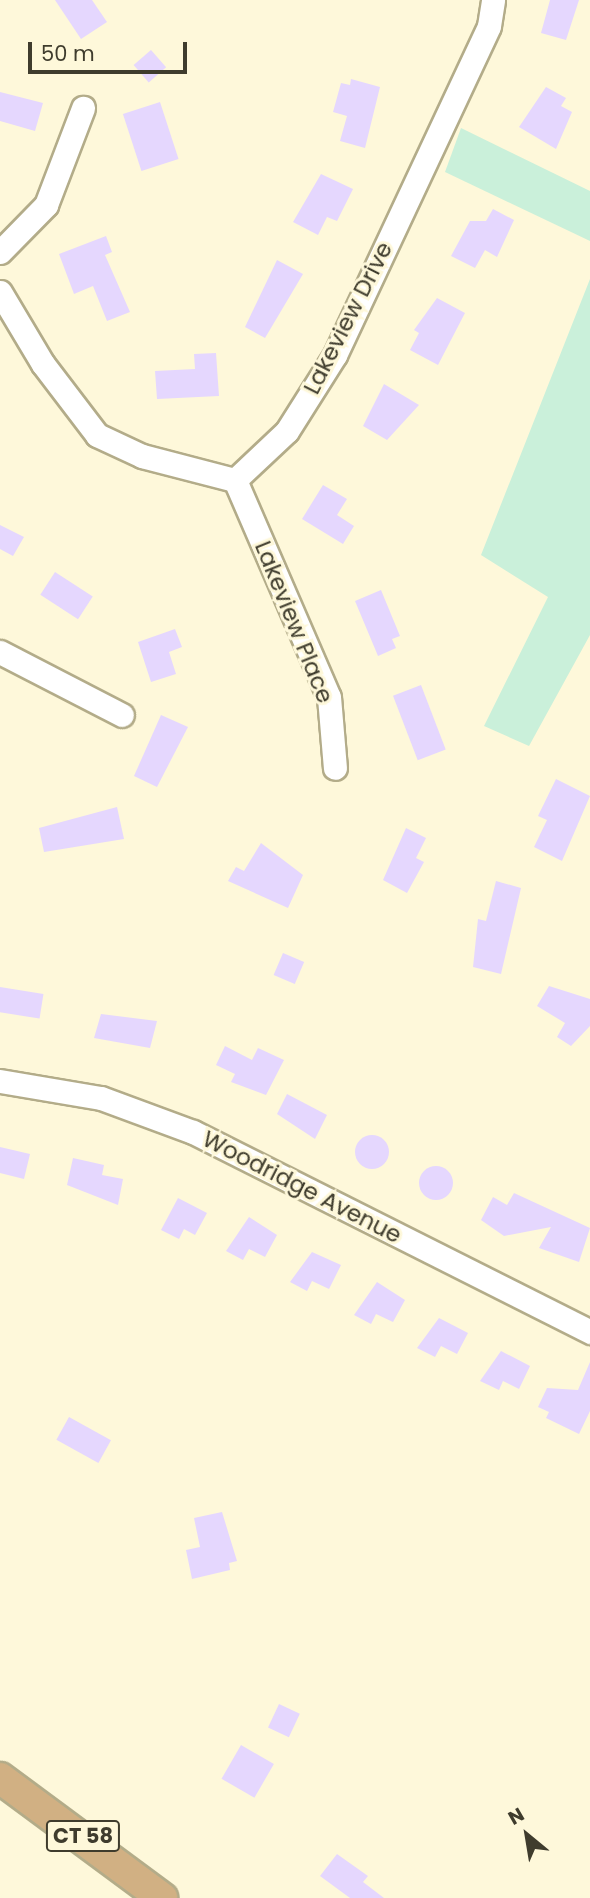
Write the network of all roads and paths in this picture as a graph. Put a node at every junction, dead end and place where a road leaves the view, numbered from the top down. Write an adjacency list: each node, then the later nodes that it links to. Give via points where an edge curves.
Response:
1 (493, 0): 5 (street, Lakeview Drive, via 489,26 335,355 287,431)
2 (83, 108): 3 (street, via 46,205)
3 (0, 251)
4 (0, 292): 5 (street, via 43,364 97,435 142,456)
5 (235, 480): 8 (street, Lakeview Place, via 329,697)
6 (0, 652): 7 (street)
7 (122, 715)
8 (335, 768)
9 (0, 1081): 10 (street, Woodridge Avenue, via 101,1098 193,1132)
10 (590, 1332)
11 (0, 1778): 12 (main road, CT 58)
12 (162, 1898)

